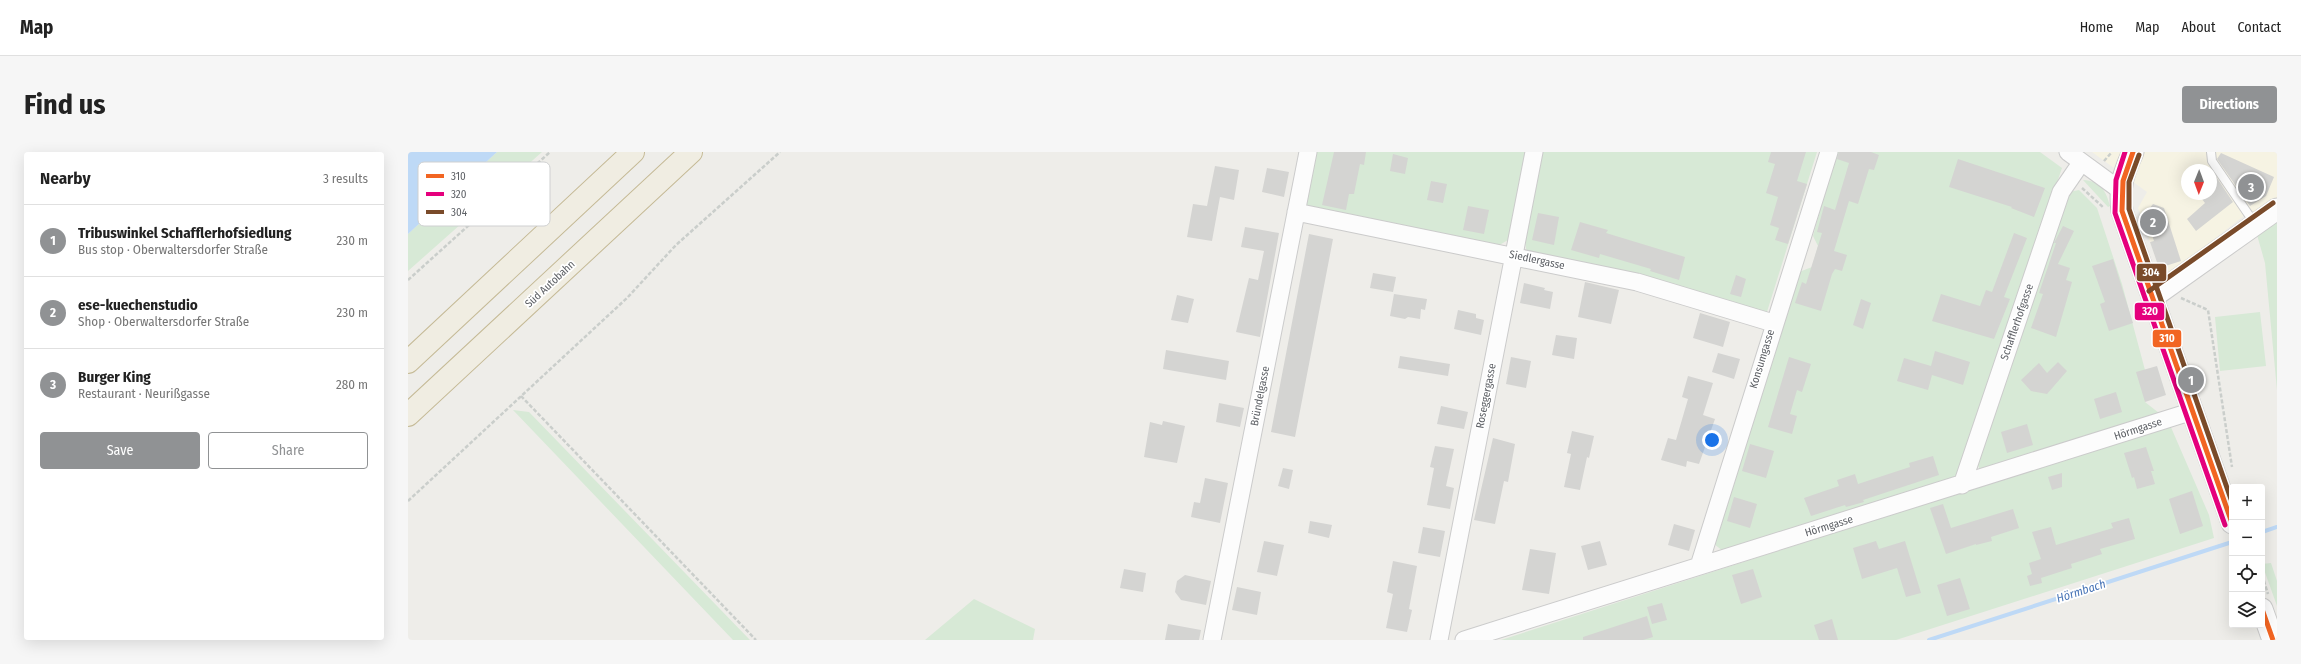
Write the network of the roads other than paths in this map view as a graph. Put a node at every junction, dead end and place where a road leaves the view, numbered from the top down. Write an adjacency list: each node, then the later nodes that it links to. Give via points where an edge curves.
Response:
1 (633, 152): 9 (highway)
2 (691, 152): 20 (highway, Süd Autobahn)
3 (1308, 152): 13 (street, Bründelgasse)
4 (1534, 152): 15 (street, Roseggergasse)
5 (1829, 152): 17 (street, Konsumgasse)
6 (2068, 152): 10 (street)
7 (2134, 152): 11 (street, via 2126,169)
8 (2211, 152): 14 (lane, via 2212,160)
9 (621, 160): 18 (highway)
10 (2081, 163): 11 (street); 21 (street, Schafflerhofgasse, via 2061,192)
11 (2121, 200): 16 (street)
12 (2277, 209): 14 (street)
13 (1296, 212): 15 (street, Siedlergasse); 25 (street, Bründelgasse)
14 (2255, 224): 16 (street)
15 (1514, 255): 17 (street, Siedlergasse, via 1637,282); 26 (street, Roseggergasse)
16 (2158, 293): 19 (street)
17 (1773, 323): 23 (street, Konsumgasse)
18 (408, 362)
19 (2193, 411): 21 (street, Hörmgasse); 22 (street)
20 (408, 415)
21 (1962, 484): 23 (street, Hörmgasse)
22 (2231, 520)
23 (1699, 566): 27 (street, Hörmgasse)
24 (2265, 617): 28 (street)
25 (1212, 640)
26 (1438, 640)
27 (1464, 640)
28 (2273, 640)

